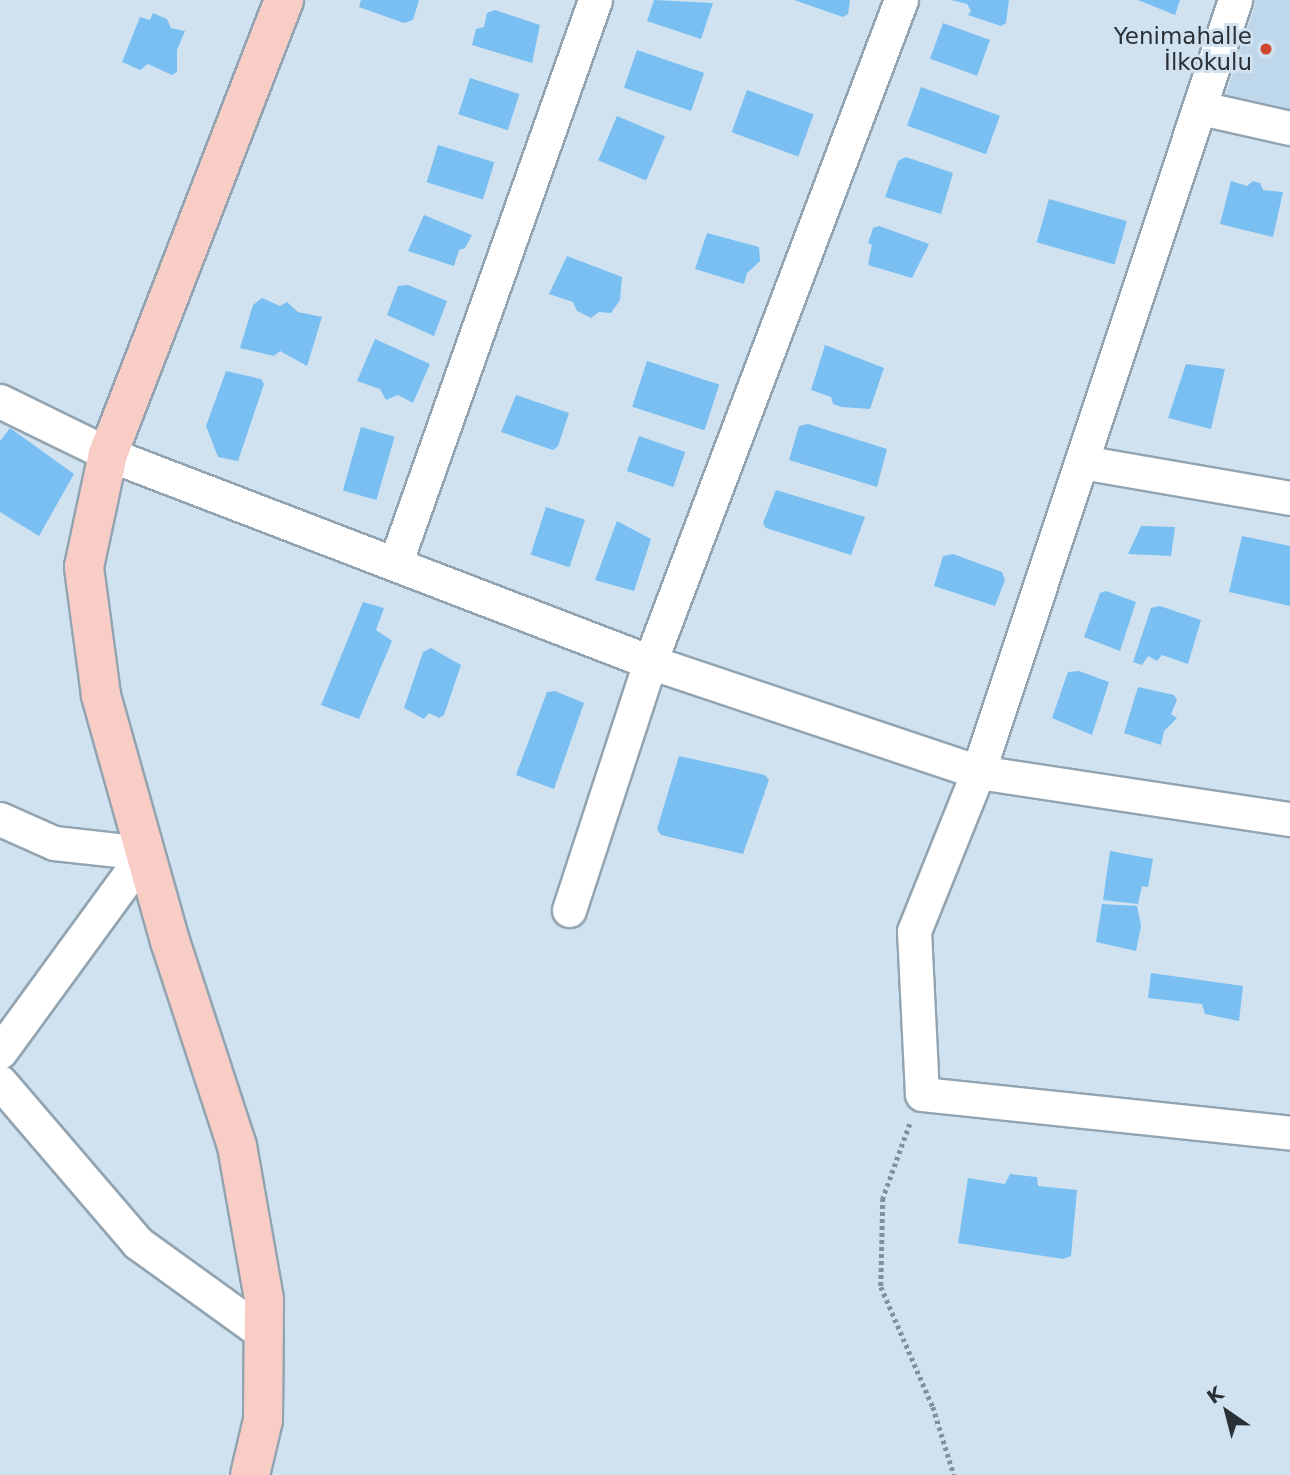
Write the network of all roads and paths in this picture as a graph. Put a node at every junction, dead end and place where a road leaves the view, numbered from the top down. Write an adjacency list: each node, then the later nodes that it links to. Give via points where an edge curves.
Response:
1 (284, 0): 8 (main road)
2 (595, 0): 11 (street)
3 (901, 0): 12 (street)
4 (1234, 0): 5 (street)
5 (1201, 108): 6 (street); 9 (street)
6 (1290, 128)
7 (0, 401): 8 (street)
8 (108, 454): 11 (street); 16 (main road, via 84,567 101,695)
9 (1083, 462): 10 (street); 13 (street)
10 (1290, 498)
11 (395, 564): 12 (street)
12 (650, 662): 13 (street); 17 (street)
13 (978, 772): 15 (street); 20 (street, via 914,931)
14 (0, 819): 16 (street, via 54,843)
15 (1290, 819)
16 (145, 853): 18 (street); 22 (main road, via 237,1146 264,1299)
17 (569, 910)
18 (0, 1052)
19 (0, 1082): 22 (street, via 138,1244)
20 (922, 1094): 21 (street); 24 (path, via 883,1198 881,1287 933,1407)
21 (1290, 1133)
22 (264, 1334): 23 (main road, via 262,1420)
23 (250, 1475)
24 (954, 1475)

